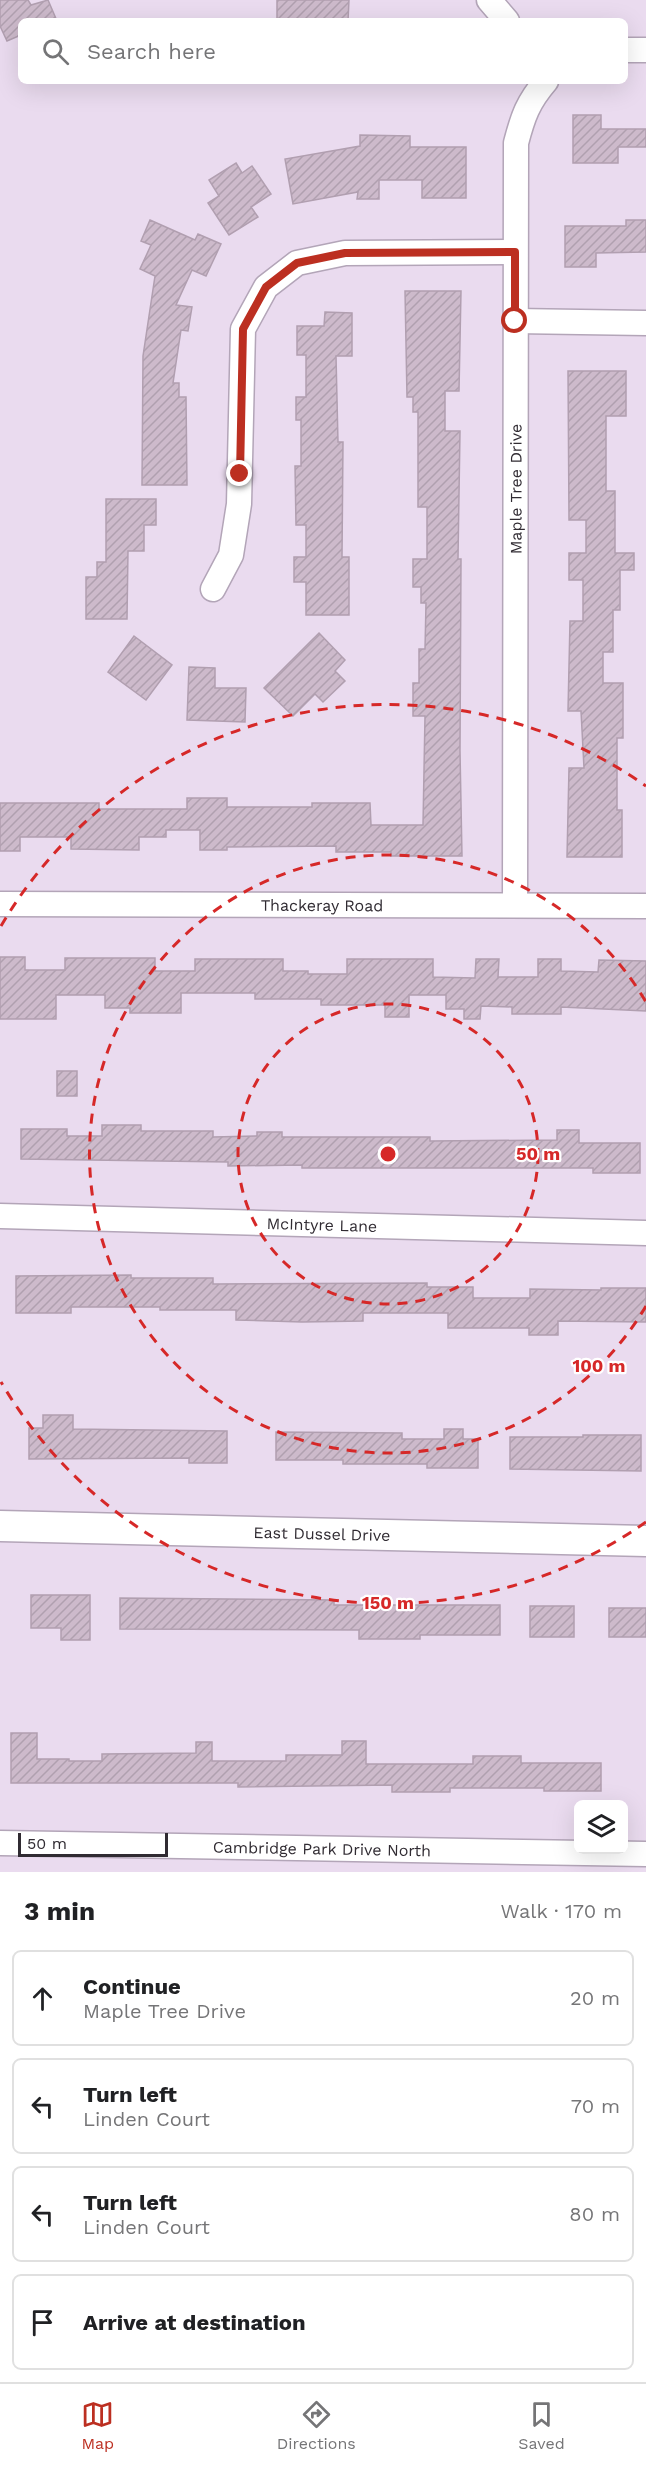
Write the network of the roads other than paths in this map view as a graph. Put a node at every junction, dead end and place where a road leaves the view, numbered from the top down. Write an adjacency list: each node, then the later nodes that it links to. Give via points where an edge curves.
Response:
1 (489, 0): 2 (street)
2 (504, 18)
3 (628, 50): 4 (street)
4 (646, 50)
5 (544, 84): 6 (street, Maple Tree Drive, via 530,101 516,143)
6 (515, 252): 7 (street, Maple Tree Drive); 9 (street, via 345,253 297,263 266,287 243,329 240,504 231,555)
7 (515, 321): 8 (street); 11 (street, Maple Tree Drive)
8 (646, 323)
9 (213, 589)
10 (0, 904): 11 (street, Thackeray Road)
11 (515, 905): 12 (street, Thackeray Road)
12 (646, 906)
13 (0, 1216): 14 (street, McIntyre Lane)
14 (646, 1233)
15 (0, 1526): 16 (street, East Dussel Drive)
16 (646, 1540)
17 (0, 1843): 18 (street, Cambridge Park Drive North)
18 (646, 1854)

